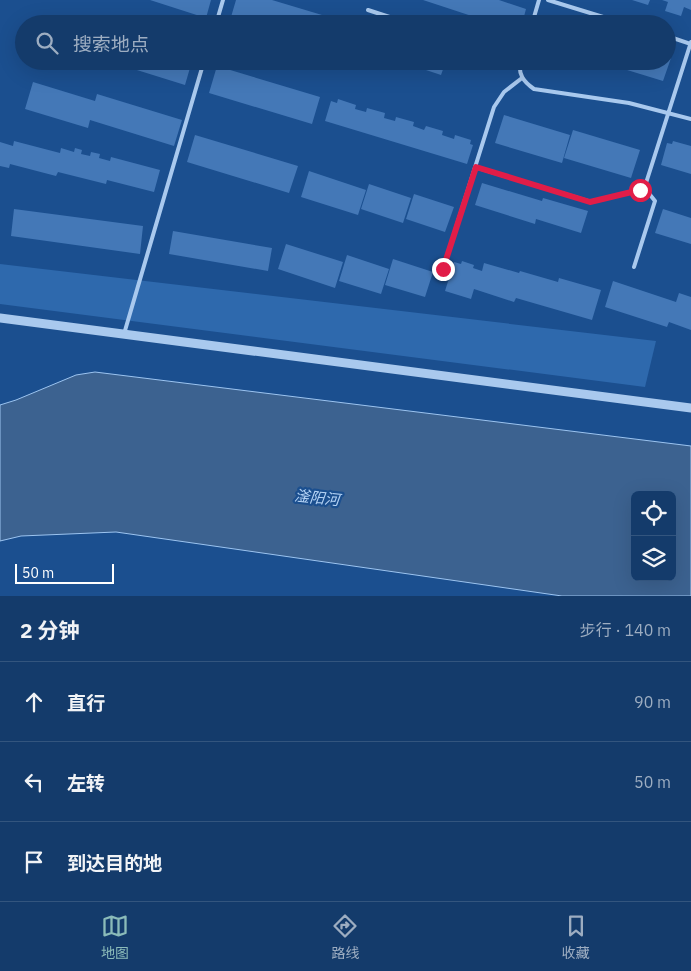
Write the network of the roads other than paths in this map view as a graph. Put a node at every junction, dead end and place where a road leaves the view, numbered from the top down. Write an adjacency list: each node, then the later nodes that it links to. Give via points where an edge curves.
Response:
1 (223, 0): 5 (lane)
2 (539, 0): 7 (lane)
3 (548, 0): 8 (lane)
4 (368, 10): 6 (lane)
5 (219, 15)
6 (383, 15)
7 (535, 15)
8 (597, 15)
9 (676, 39): 10 (lane)
10 (691, 43): 14 (lane)
11 (201, 70): 21 (lane)
12 (520, 70): 13 (lane)
13 (522, 78): 14 (lane, via 534,89 629,103); 16 (lane, via 504,92 494,107)
14 (668, 113): 15 (lane); 17 (lane)
15 (691, 119)
16 (476, 167): 17 (lane, via 590,202 640,190); 19 (lane)
17 (643, 186): 18 (lane, via 655,201)
18 (634, 267)
19 (443, 269)
20 (0, 318): 21 (street)
21 (124, 334): 22 (street)
22 (691, 408)

